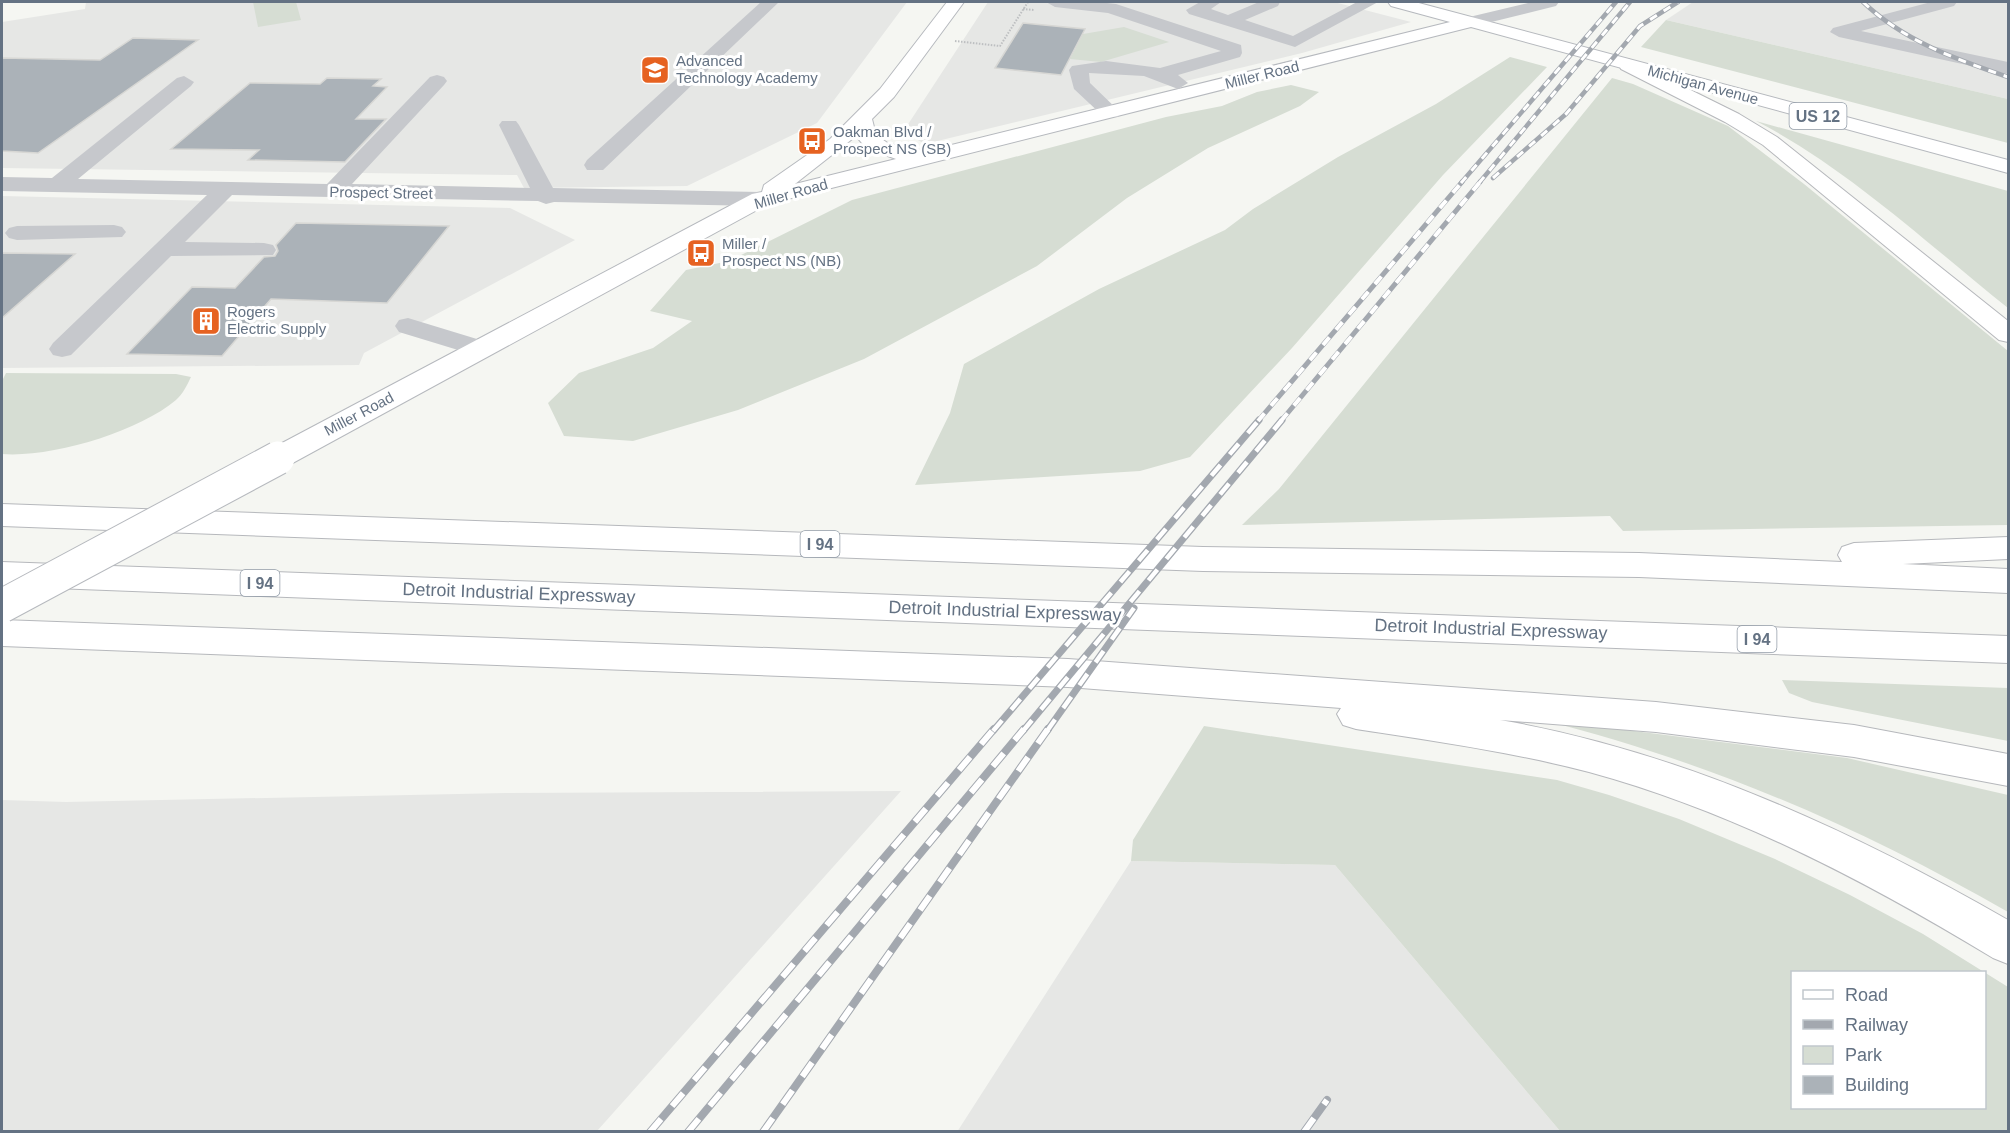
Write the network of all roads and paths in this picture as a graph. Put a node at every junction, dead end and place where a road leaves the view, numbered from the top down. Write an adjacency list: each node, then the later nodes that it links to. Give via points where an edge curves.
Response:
1 (770, 2): 2 (street, via 605,166)
2 (787, 2)
3 (955, 2): 24 (main road, via 887,93)
4 (1028, 2): 15 (path, via 1000,46)
5 (1055, 2): 19 (street, via 1110,8 1234,49 1233,53)
6 (1213, 2): 12 (street, via 1195,10)
7 (1272, 2): 12 (street)
8 (1369, 2): 14 (street)
9 (1406, 2): 13 (main road, Michigan Avenue / US 12)
10 (1550, 2): 13 (street, Miller Road)
11 (1948, 2): 18 (street, via 1839,32)
12 (1229, 21): 14 (street, via 1295,42)
13 (1471, 22): 16 (main road, Miller Road); 17 (main road, Michigan Avenue / US 12)
14 (1311, 35): 16 (street)
15 (957, 42)
16 (1348, 53): 22 (main road, Miller Road)
17 (1628, 65): 27 (main road, Michigan Avenue / US 12); 41 (main road, via 1770,141)
18 (2008, 68)
19 (1160, 74): 22 (street); 23 (street, via 1085,66 1079,70 1081,85)
20 (438, 81): 32 (street)
21 (183, 82): 29 (street)
22 (1192, 92): 23 (main road, Miller Road)
23 (1110, 113): 26 (main road, Miller Road)
24 (862, 117): 26 (main road, via 866,138 896,153 922,156); 34 (main road, via 837,143)
25 (509, 125): 33 (street)
26 (957, 151): 34 (main road, Miller Road)
27 (2008, 167)
28 (2, 184): 29 (street, Prospect Street)
29 (57, 185): 30 (street, Prospect Street)
30 (164, 188): 31 (street, Prospect Street); 35 (street)
31 (225, 189): 32 (street, Prospect Street); 38 (street)
32 (332, 192): 33 (street, Prospect Street)
33 (546, 197): 34 (street, Prospect Street)
34 (760, 199): 43 (main road, Miller Road)
35 (141, 208)
36 (114, 232): 37 (street)
37 (17, 233)
38 (165, 249): 39 (street); 42 (street)
39 (264, 250)
40 (408, 326): 43 (street)
41 (2008, 334)
42 (62, 349)
43 (481, 349): 49 (main road, Miller Road, bridge)
44 (2, 515): 46 (main road, I 94, via 1203,559)
45 (2008, 548): 46 (main road)
46 (1639, 565): 48 (main road, I 94)
47 (2, 574): 51 (main road, Detroit Industrial Expressway / I 94)
48 (2008, 581)
49 (2, 606)
50 (2, 633): 52 (main road)
51 (2008, 650)
52 (1108, 675): 53 (main road, via 1656,717 1854,741); 54 (main road, via 1527,741 1632,770 1698,792 1819,842 1887,874)
53 (2008, 770)
54 (2008, 943)

